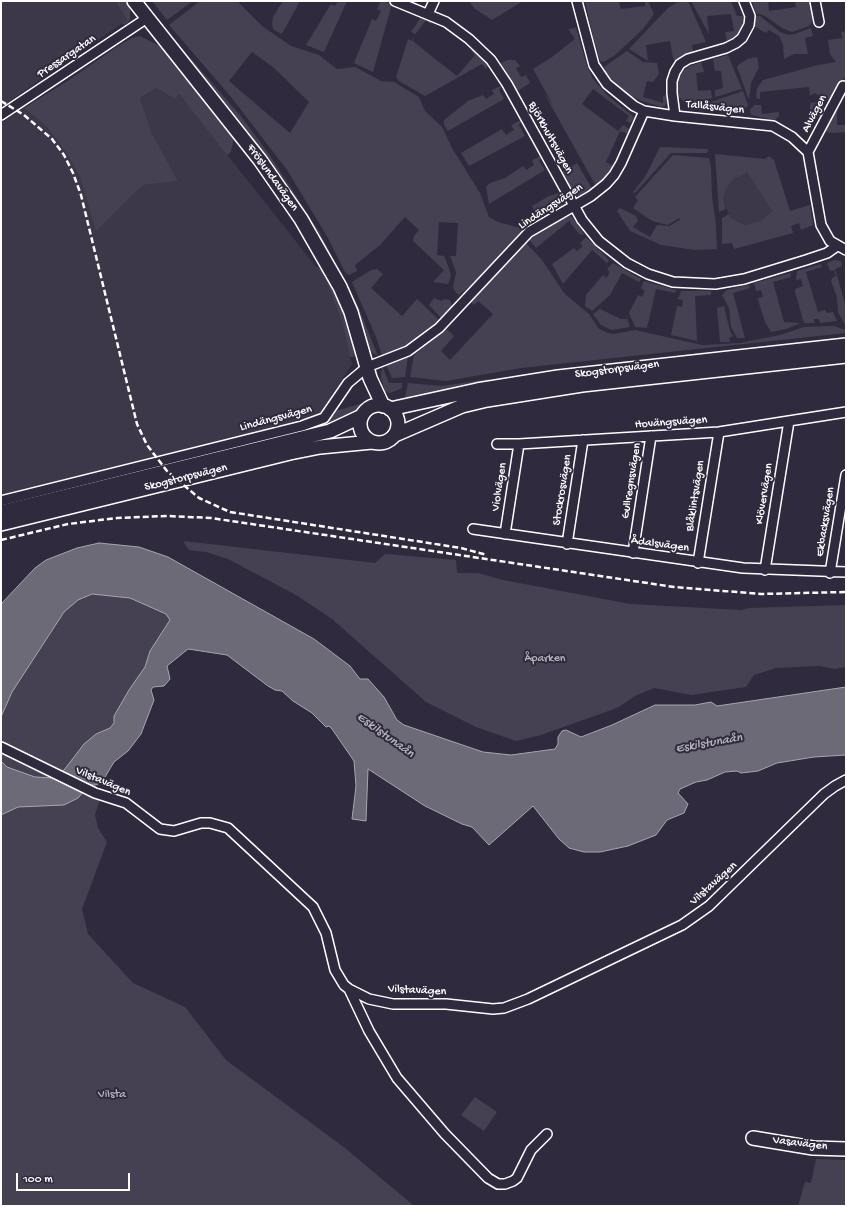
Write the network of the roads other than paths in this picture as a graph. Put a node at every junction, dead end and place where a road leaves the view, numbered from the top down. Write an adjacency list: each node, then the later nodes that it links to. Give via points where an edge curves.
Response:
1 (134, 1): 8 (main road, Fröslundavägen)
2 (395, 1): 7 (street, Björkhultsvägen)
3 (434, 1): 7 (street)
4 (577, 1): 11 (street, Tallåsvägen, via 589,52 600,74 615,93)
5 (744, 1): 13 (street, via 750,16 742,38 726,48 688,58 675,72 672,93)
6 (815, 1): 9 (street)
7 (428, 14): 15 (street, Björkhultsvägen, via 446,22 491,60 507,84)
8 (147, 18): 12 (street, Pressargatan); 20 (main road, Fröslundavägen, via 256,155 301,219 351,312)
9 (819, 22)
10 (843, 86): 14 (street, Alvägen)
11 (644, 111): 13 (street, Tallåsvägen); 15 (street, Lindängsvägen, via 614,175 600,189)
12 (1, 115)
13 (675, 116): 14 (street, Tallåsvägen, via 772,126 792,137)
14 (808, 152): 16 (street, via 821,226 830,241)
15 (574, 206): 16 (street, Björkhultsvägen, via 599,241 627,263 659,278 686,284 715,284 744,278 827,253); 20 (street, Lindängsvägen, via 529,232 429,336)
16 (837, 246): 17 (street)
17 (846, 250)
18 (846, 345): 21 (main road, Skogstorpsvägen, via 558,377)
19 (846, 356): 26 (main road, Skogstorpsvägen, via 582,385 487,400 462,406)
20 (368, 373): 21 (main road, Fröslundavägen); 23 (main road, Fröslundavägen); 33 (street, Lindängsvägen, via 348,383 324,418 316,422)
21 (386, 407): 23 (main road, via 374,406); 26 (main road, via 398,420)
22 (846, 412): 24 (street, Hovängsvägen)
23 (365, 413): 29 (main road, via 361,424 362,432); 34 (main road, Skogstorpsvägen, via 330,431)
24 (789, 421): 25 (street, Hovängsvägen); 41 (street, Klövervägen)
25 (718, 432): 27 (street, Hovängsvägen); 40 (street, Blåklintsvägen)
26 (395, 435): 29 (main road, via 383,443)
27 (651, 436): 28 (street, Hovängsvägen); 39 (street, Gullregnsvägen)
28 (583, 440): 31 (street, Hovängsvägen); 38 (street, Stockrosvägen)
29 (372, 442): 35 (main road, Skogstorpsvägen, via 290,453)
30 (497, 444): 31 (street, Hovängsvägen)
31 (519, 444): 37 (street, Violvägen)
32 (846, 475): 43 (street, Ekbacksvägen)
33 (1, 501)
34 (1, 512)
35 (1, 524)
36 (473, 529): 37 (street, Ådalsvägen)
37 (505, 534): 38 (street, Ådalsvägen)
38 (567, 544): 39 (street, Ådalsvägen)
39 (633, 554): 40 (street, Ådalsvägen)
40 (698, 563): 41 (street, Ådalsvägen)
41 (765, 570): 43 (street, Ådalsvägen)
42 (846, 572): 43 (street, Ådalsvägen)
43 (830, 573)
44 (1, 747): 46 (street, Vilstavägen, via 88,790 126,804 152,825 167,831 210,823 228,828 313,907 326,933 335,970)
45 (846, 780): 46 (street, Vilstavägen, via 824,794 729,888 692,919 668,933 528,999 504,1008 493,1009 446,1004 393,1004 369,999)
46 (349, 989): 47 (street, via 369,1031 397,1078 440,1129 488,1178 498,1184 513,1181 531,1150)
47 (547, 1134)
48 (753, 1138): 49 (main road, Vasavägen, via 813,1148)
49 (846, 1149)

